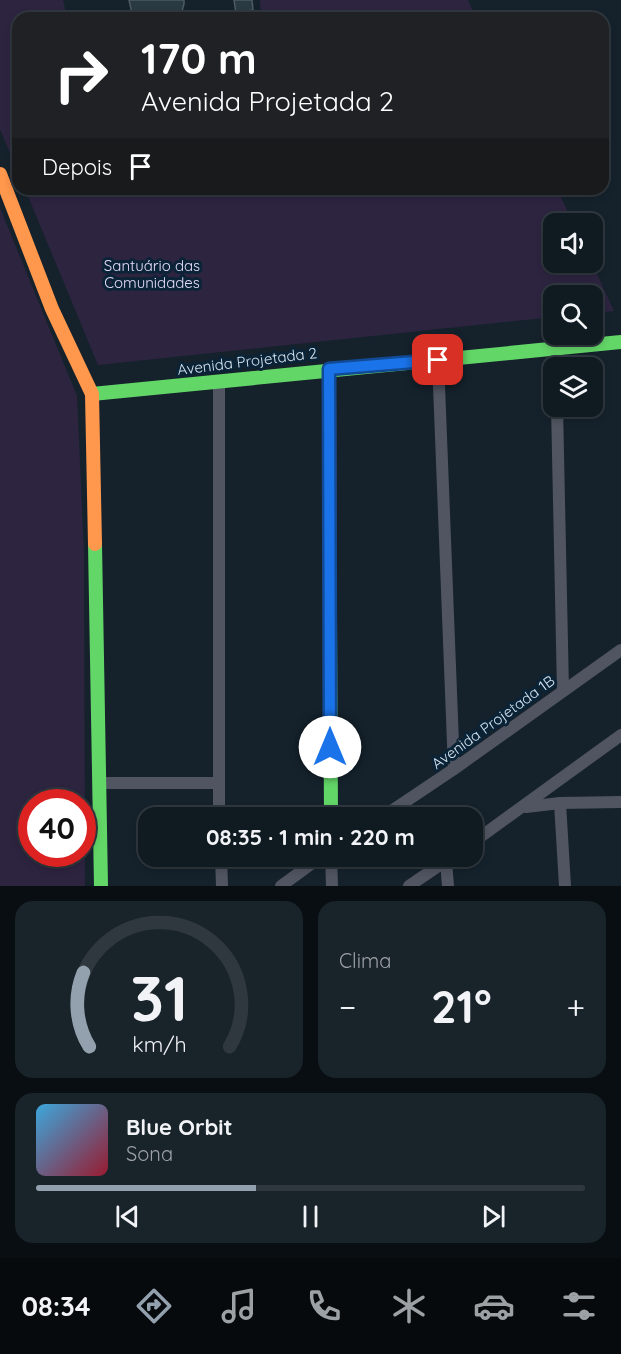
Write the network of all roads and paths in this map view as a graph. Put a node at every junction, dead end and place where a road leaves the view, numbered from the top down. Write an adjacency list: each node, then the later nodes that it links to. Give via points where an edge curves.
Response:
1 (0, 174): 8 (street, via 52,309)
2 (621, 342): 3 (street, Avenida Projetada 2)
3 (556, 347): 4 (street); 5 (street, Avenida Projetada 2)
4 (556, 357)
5 (438, 360): 6 (street, Avenida Projetada 2); 13 (street)
6 (329, 369): 7 (street, Avenida Projetada 2); 19 (street)
7 (219, 382): 8 (street, Avenida Projetada 2); 15 (street)
8 (92, 394): 14 (street)
9 (557, 417): 11 (street)
10 (621, 650): 11 (street, Avenida Projetada 1B)
11 (563, 691): 13 (street, Avenida Projetada 1B)
12 (621, 735): 21 (street)
13 (454, 769): 20 (street, Avenida Projetada 1B)
14 (101, 783): 15 (street); 28 (street)
15 (218, 783): 18 (street)
16 (621, 802): 17 (street)
17 (560, 803): 21 (street); 34 (street)
18 (219, 807)
19 (331, 807)
20 (397, 807)
21 (525, 807): 22 (street)
22 (483, 836)
23 (221, 867): 29 (street)
24 (307, 867): 30 (street)
25 (331, 867): 31 (street)
26 (438, 867): 32 (street)
27 (449, 867): 33 (street)
28 (101, 886)
29 (222, 886)
30 (281, 886)
31 (332, 886)
32 (409, 886)
33 (448, 886)
34 (565, 886)

